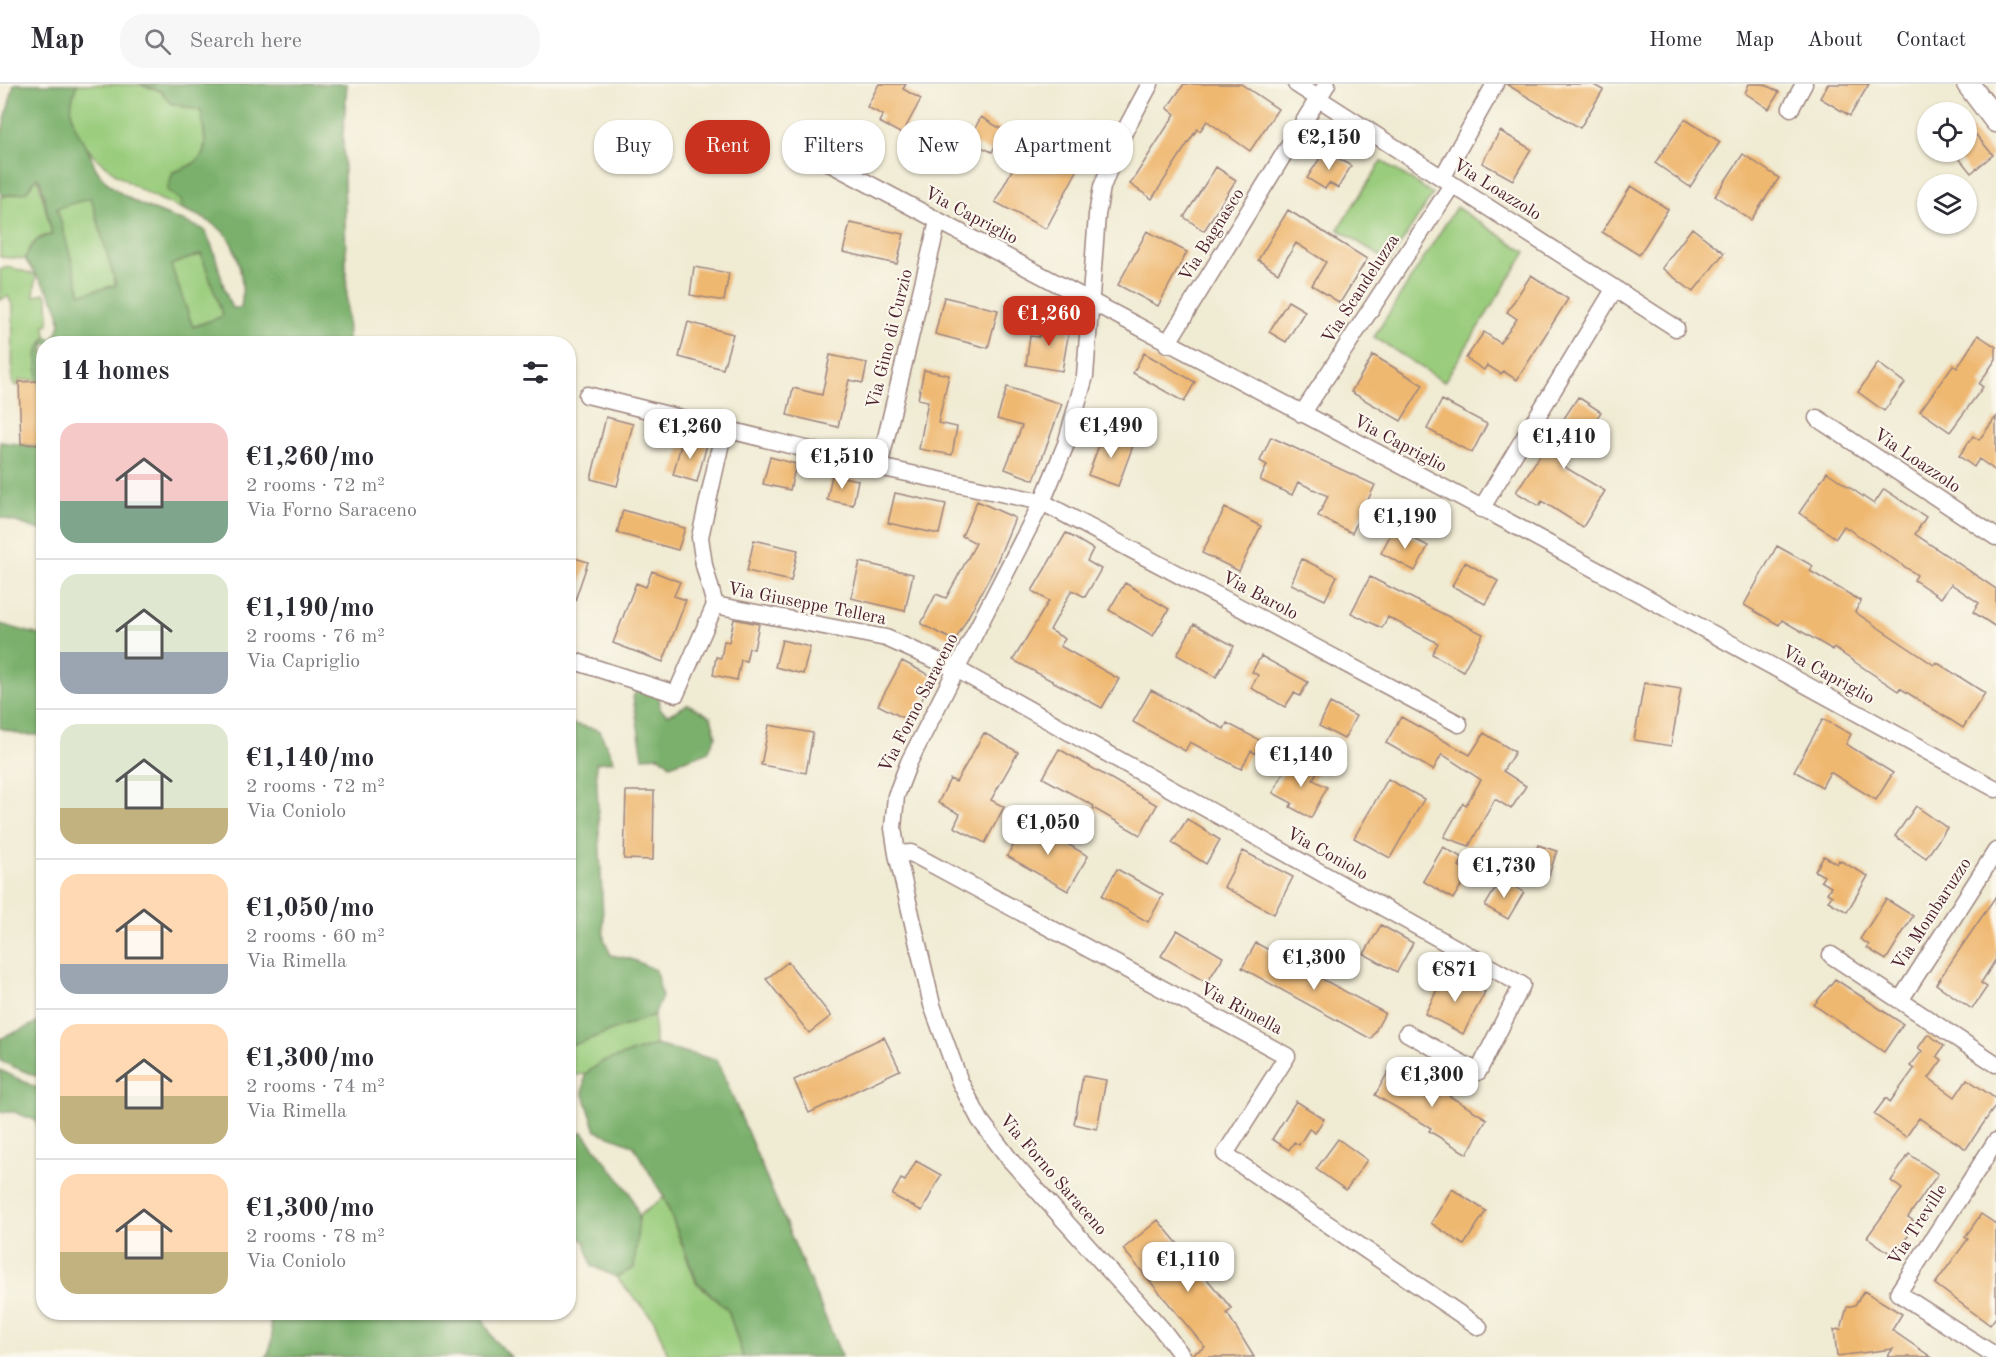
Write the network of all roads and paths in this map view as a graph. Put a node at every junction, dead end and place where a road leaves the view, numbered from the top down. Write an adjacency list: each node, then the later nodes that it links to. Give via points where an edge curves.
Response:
1 (1150, 84): 13 (street, Via Forno Saraceno, via 1121,138 1102,187)
2 (1296, 84): 6 (street, Via Loazzolo)
3 (1495, 84): 10 (street, Via Scandeluzza)
4 (1804, 84): 7 (street)
5 (1968, 84): 8 (street)
6 (1323, 91): 10 (street, Via Loazzolo); 15 (street, Via Bagnasco)
7 (1791, 108)
8 (1996, 121)
9 (850, 174): 11 (street, Via Capriglio)
10 (1447, 181): 12 (street, Via Loazzolo); 17 (street, Via Scandeluzza)
11 (938, 221): 13 (street, Via Capriglio); 20 (street, Via Gino di Curzio)
12 (1615, 288): 14 (street, Via Loazzolo); 22 (street)
13 (1092, 303): 15 (street, Via Capriglio); 21 (street, Via Forno Saraceno, via 1086,376 1066,444)
14 (1676, 328)
15 (1167, 344): 17 (street, Via Capriglio)
16 (587, 395): 19 (street, Via Barolo)
17 (1302, 414): 22 (street, Via Capriglio)
18 (1817, 418): 23 (street, Via Loazzolo)
19 (724, 429): 20 (street, Via Barolo); 24 (street, via 700,537)
20 (879, 467): 21 (street, Via Barolo)
21 (1042, 502): 26 (street, Via Forno Saraceno); 27 (street, Via Barolo)
22 (1481, 508): 28 (street, Via Capriglio)
23 (1996, 537)
24 (715, 605): 25 (street, via 676,694); 26 (street, Via Giuseppe Tellera, via 886,638)
25 (576, 662)
26 (958, 670): 30 (street, Via Forno Saraceno, via 899,783 893,828); 33 (street, Via Coniolo, via 1522,986 1478,1072)
27 (1459, 724)
28 (1996, 789)
29 (1996, 851): 32 (street, Via Mombaruzzo)
30 (897, 854): 36 (street, Via Rimella, via 911,853 1287,1056 1225,1154); 38 (street, Via Forno Saraceno, via 932,1005 960,1082 980,1120 1011,1161)
31 (1831, 955): 32 (street, Via Mombaruzzo)
32 (1901, 999): 34 (street, Via Mombaruzzo)
33 (1407, 1032)
34 (1996, 1064)
35 (1996, 1141): 37 (street, Via Treville, via 1898,1293)
36 (1479, 1327)
37 (1996, 1356)
38 (1183, 1357)

